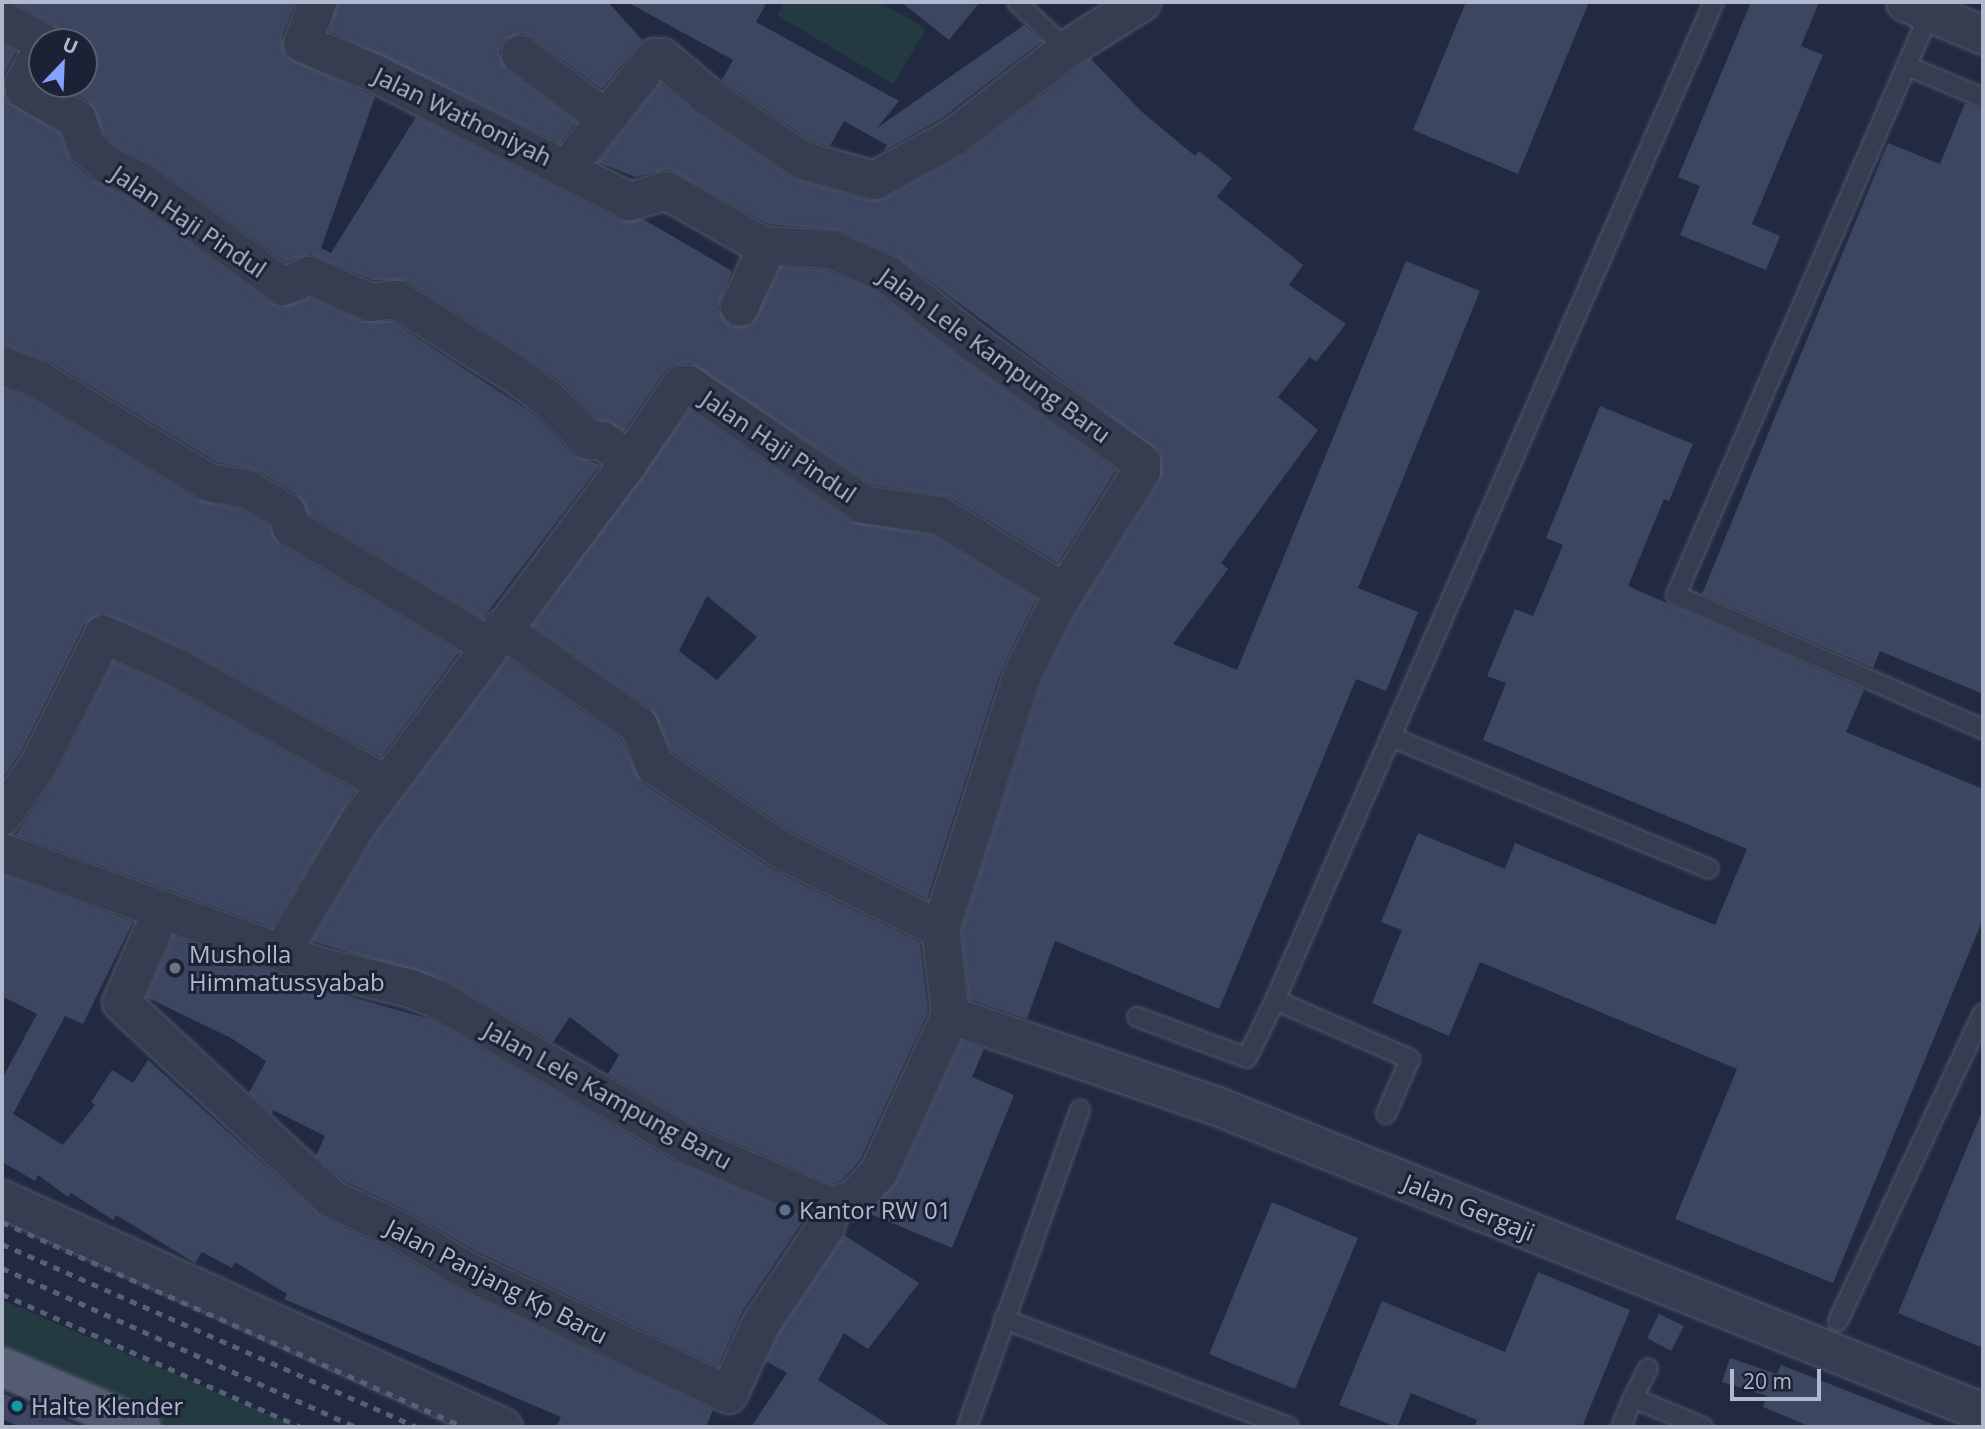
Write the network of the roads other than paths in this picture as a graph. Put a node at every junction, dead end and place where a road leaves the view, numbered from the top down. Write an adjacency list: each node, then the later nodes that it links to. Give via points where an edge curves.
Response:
1 (317, 2): 17 (street, Jalan Wathoniyah, via 302,43)
2 (1017, 2): 9 (lane)
3 (1142, 2): 9 (street)
4 (1714, 2): 25 (lane)
5 (1934, 9): 8 (street); 11 (lane)
6 (2, 20): 7 (street)
7 (28, 34)
8 (1983, 35)
9 (1066, 49): 16 (street, Jalan Wathoniyah, via 954,136 874,180 803,160 708,96 662,57 654,57)
10 (520, 54): 16 (street)
11 (1907, 66): 15 (lane); 24 (lane, via 1676,595)
12 (28, 75): 13 (street, Jalan Haji Pindul, via 22,86)
13 (28, 90)
14 (41, 98): 21 (street, Jalan Haji Pindul, via 77,120 86,146 104,163 134,177 283,285 309,275 370,302 396,299 546,397 588,440 602,440)
15 (1983, 98)
16 (605, 118): 17 (street, Jalan Wathoniyah)
17 (568, 166): 18 (street, Jalan Lele Kampung Baru, via 632,202 666,190)
18 (767, 246): 19 (street); 22 (street, Jalan Lele Kampung Baru, via 830,249 893,277 971,341 1138,457 1141,470)
19 (739, 307)
20 (2, 365): 23 (street, via 38,379 209,482 248,489 286,512 291,527)
21 (629, 461): 22 (street, Jalan Haji Pindul, via 681,384 688,384 863,504 939,515); 23 (street)
22 (1064, 592): 31 (street, Jalan Lele Kampung Baru, via 1021,676)
23 (495, 636): 26 (street); 31 (street, via 638,725 654,765 787,853)
24 (1983, 729)
25 (1391, 737): 29 (lane); 33 (lane)
26 (386, 784): 27 (street, via 176,667 104,634 38,764); 32 (street)
27 (2, 816)
28 (2, 852): 30 (street, Jalan Lele Kampung Baru)
29 (1709, 869)
30 (161, 911): 32 (street, Jalan Lele Kampung Baru); 40 (street, Jalan Panjang Kp Baru, via 121,1002 331,1198 403,1232 464,1269 728,1394 760,1324 825,1227)
31 (940, 929): 35 (street, Jalan Lele Kampung Baru)
32 (281, 952): 40 (street, Jalan Lele Kampung Baru, via 439,1000 686,1144)
33 (1275, 1000): 36 (lane, via 1247,1058); 38 (lane, via 1410,1059)
34 (1983, 1013): 42 (lane)
35 (950, 1015): 40 (street, via 878,1172 854,1198); 47 (street, Jalan Gergaji, via 1212,1104)
36 (1137, 1017)
37 (1080, 1110): 41 (lane)
38 (1386, 1114)
39 (2, 1199): 50 (street)
40 (830, 1206)
41 (1004, 1319): 51 (lane); 52 (lane)
42 (1838, 1321)
43 (2, 1367): 49 (main road)
44 (1648, 1369): 46 (lane)
45 (2, 1386): 48 (lane)
46 (1633, 1398): 53 (lane); 54 (lane)
47 (1983, 1412)
48 (93, 1427)
49 (141, 1427)
50 (503, 1427)
51 (967, 1427)
52 (1289, 1427)
53 (1621, 1427)
54 (1703, 1427)

